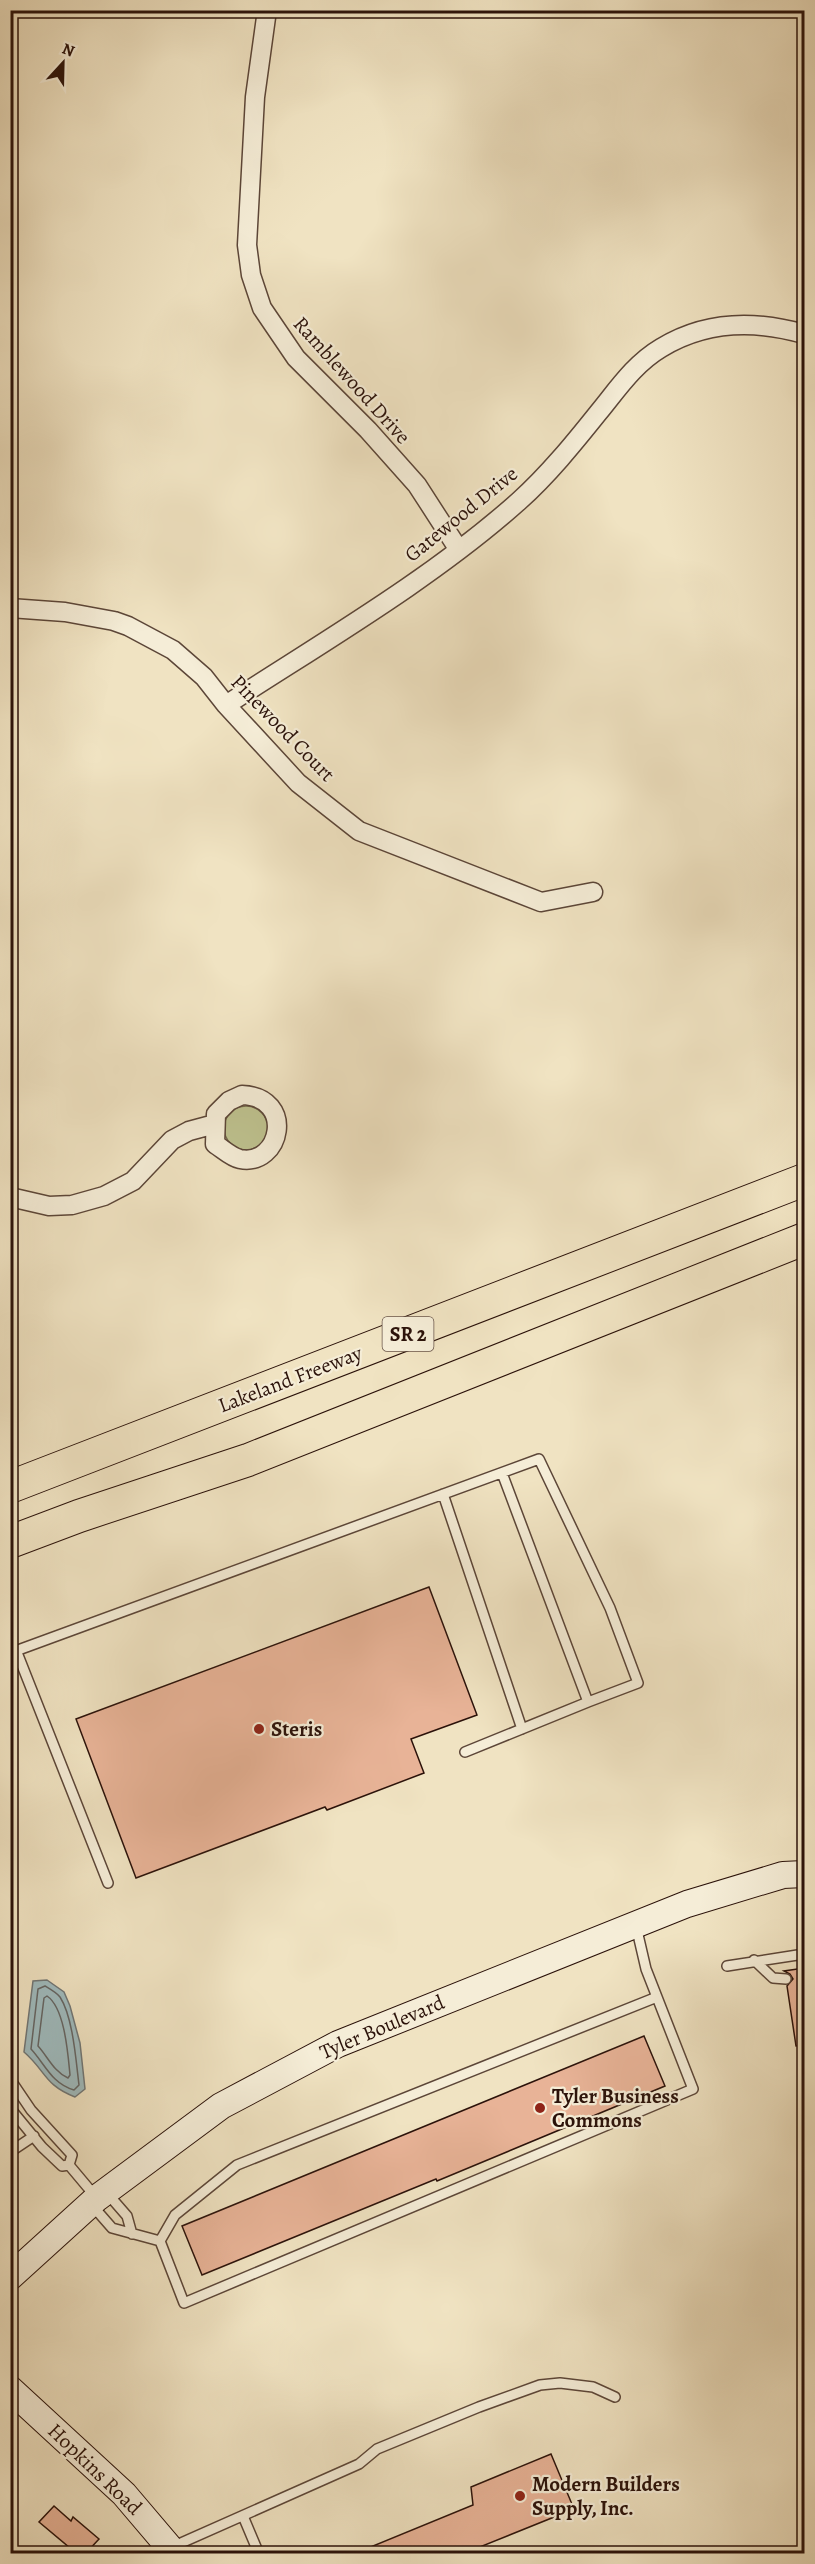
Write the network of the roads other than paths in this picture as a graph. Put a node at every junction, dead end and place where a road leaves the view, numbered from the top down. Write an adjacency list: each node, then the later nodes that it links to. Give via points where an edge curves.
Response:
1 (267, 10): 3 (street, Ramblewood Drive, via 255,97 247,245 251,275 262,308 296,358 417,485)
2 (804, 334): 3 (street, Gatewood Drive, via 742,324 699,331 661,348 639,364 520,500)
3 (459, 550): 5 (street, Gatewood Drive)
4 (10, 608): 5 (street, Pinewood Court, via 80,614 128,626 187,661)
5 (226, 705): 6 (street, Pinewood Court, via 298,783 359,831 541,902)
6 (593, 892)
7 (215, 1124): 9 (street, via 172,1140 133,1180 104,1196 72,1205 49,1206)
8 (804, 1180): 12 (highway, Lakeland Freeway / SR 2)
9 (10, 1197)
10 (804, 1239): 14 (highway, via 248,1460)
11 (502, 1473): 13 (lane); 16 (lane); 16 (lane, via 539,1459 610,1608 638,1683)
12 (10, 1487)
13 (443, 1494): 15 (lane); 17 (lane)
14 (10, 1542)
15 (13, 1651): 20 (lane)
16 (588, 1702): 17 (lane)
17 (522, 1729): 18 (lane)
18 (465, 1752)
19 (804, 1874): 21 (street, Tyler Boulevard, via 783,1875)
20 (108, 1883)
21 (635, 1924): 26 (lane); 32 (street, Tyler Boulevard, via 338,2044 220,2106)
22 (804, 1954): 23 (lane)
23 (754, 1960): 24 (lane); 25 (lane, via 774,1978)
24 (727, 1966)
25 (786, 1979)
26 (657, 1997): 34 (lane, via 237,2164 176,2215); 34 (lane, via 693,2089 184,2303)
27 (10, 2079): 31 (lane, via 31,2110 72,2155)
28 (10, 2108): 29 (lane)
29 (34, 2136): 30 (lane); 31 (lane, via 62,2166)
30 (10, 2152)
31 (69, 2165): 32 (lane)
32 (97, 2197): 33 (lane, via 127,2216); 33 (lane, via 112,2228); 35 (street, Tyler Boulevard)
33 (132, 2234): 34 (lane)
34 (160, 2241)
35 (10, 2277)
36 (10, 2389): 39 (street, Hopkins Road, via 124,2494)
37 (615, 2397): 38 (lane, via 592,2387 540,2385 378,2449 359,2464)
38 (243, 2516): 39 (lane); 40 (lane)
39 (174, 2550)
40 (259, 2553)

